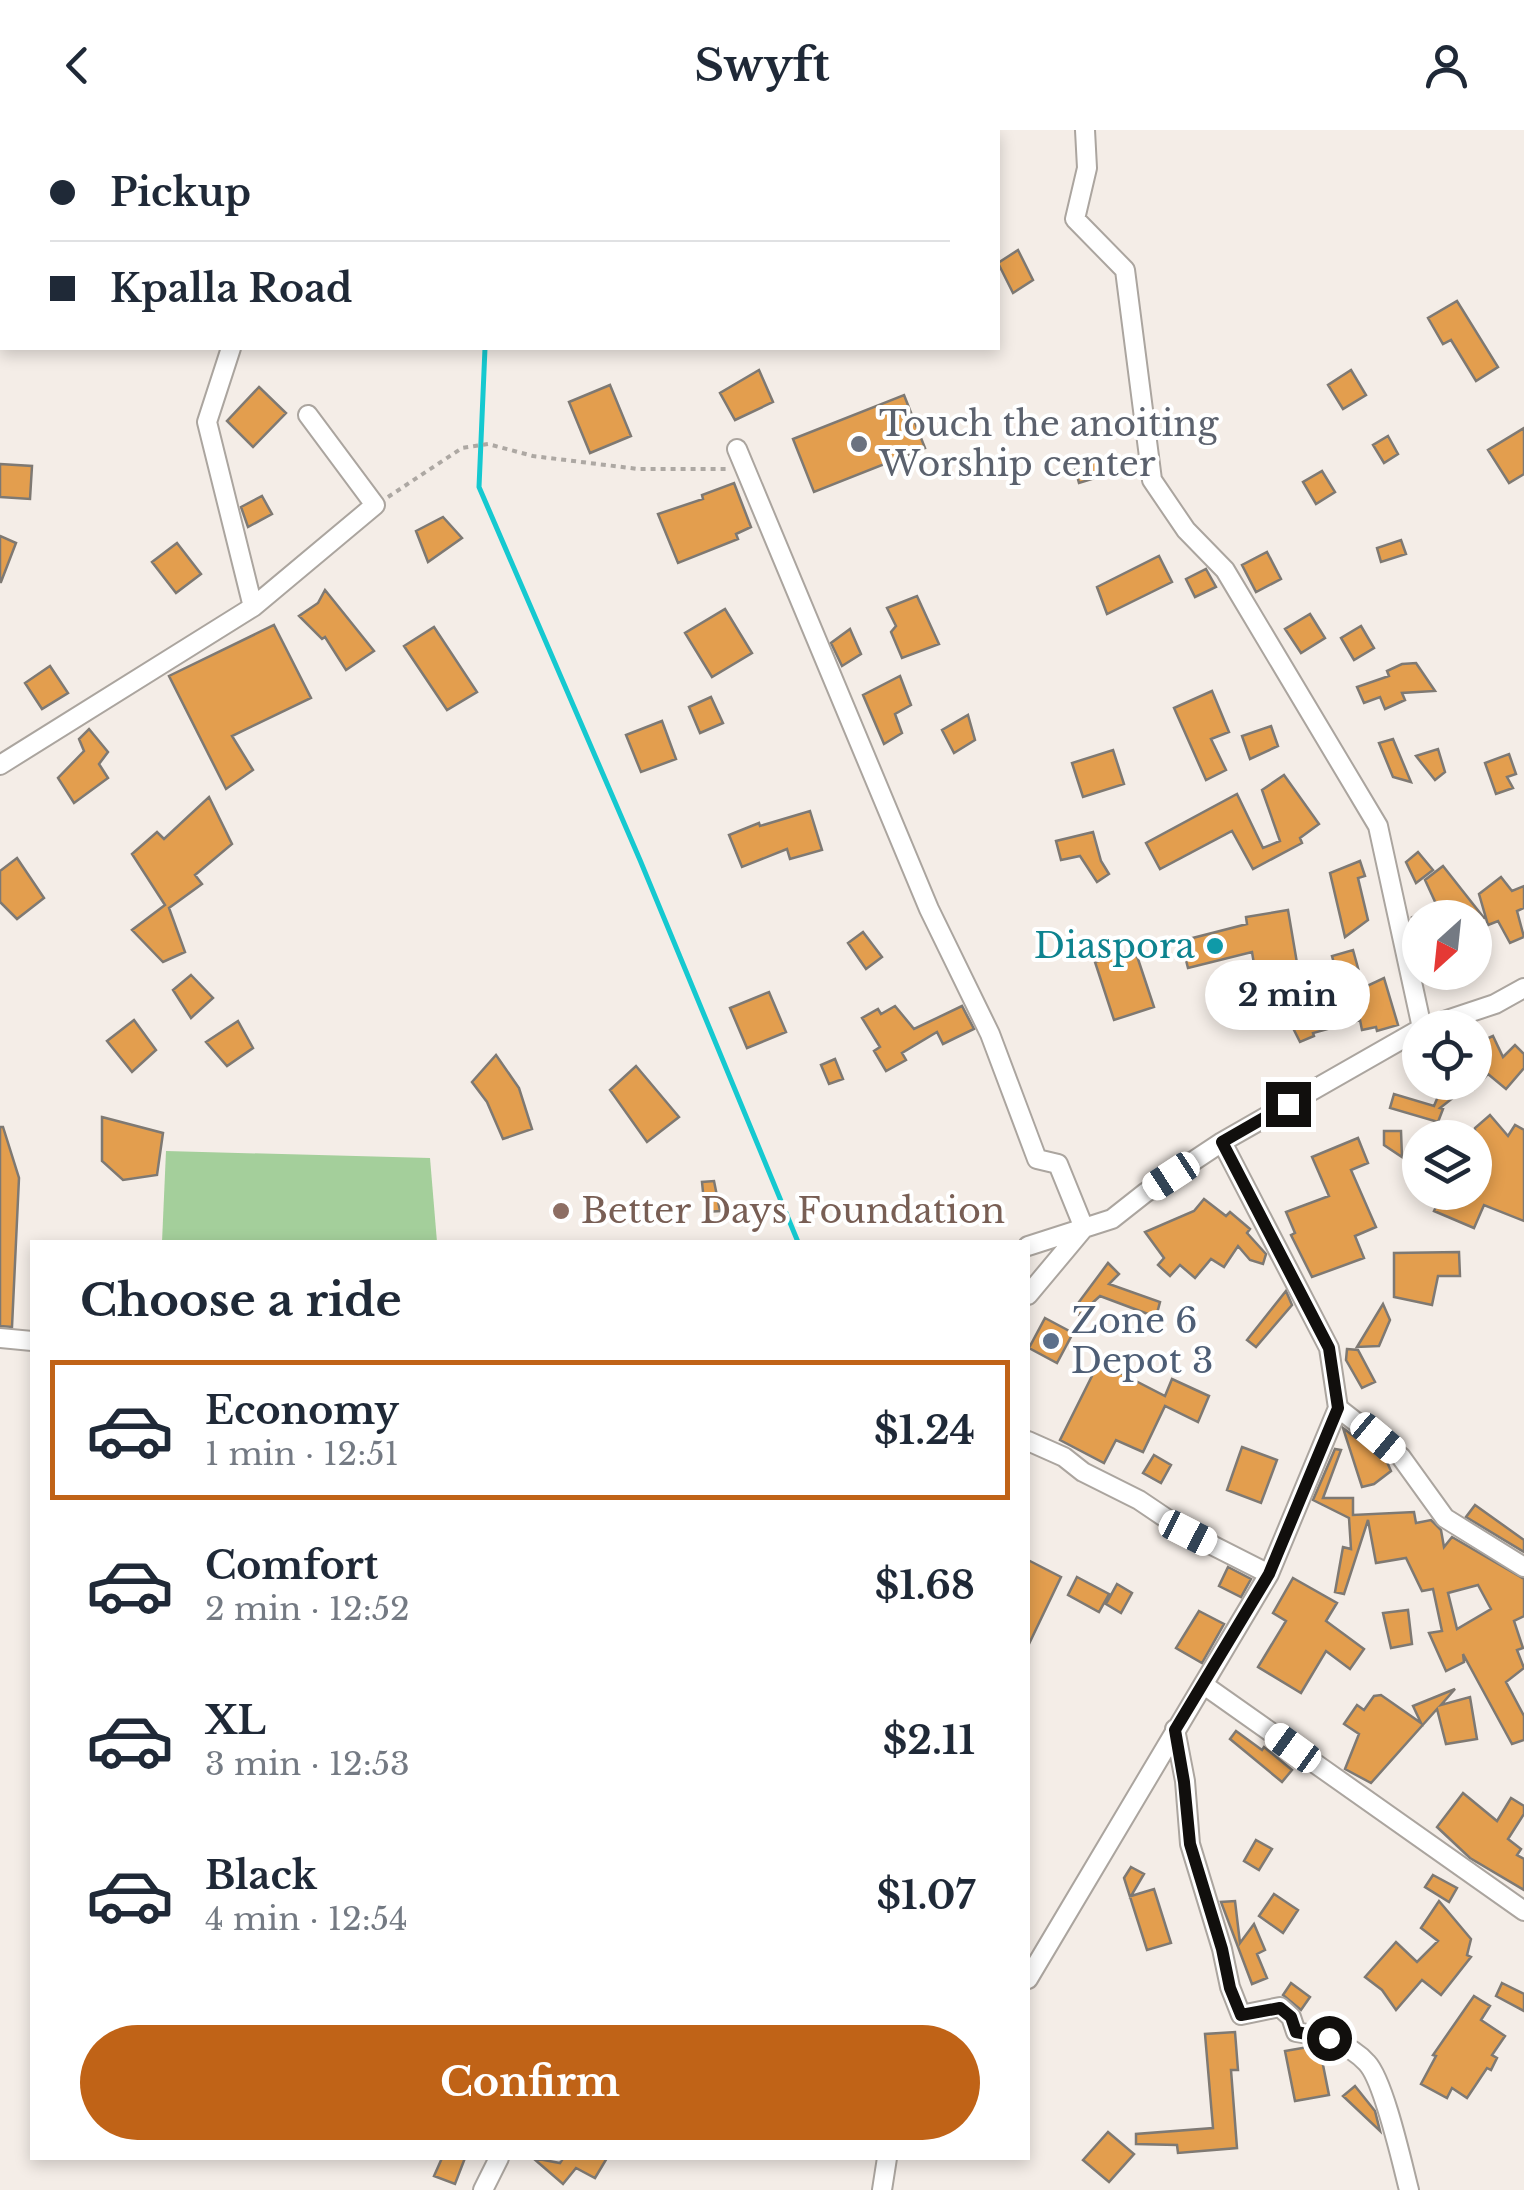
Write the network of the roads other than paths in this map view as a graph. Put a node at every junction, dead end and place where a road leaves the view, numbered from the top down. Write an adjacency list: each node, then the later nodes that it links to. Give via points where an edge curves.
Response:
1 (1086, 130): 8 (street, via 1087,168 1075,220 1125,270 1152,480 1186,530 1226,570 1378,826)
2 (230, 350): 5 (street, via 207,422)
3 (308, 415): 5 (street, via 376,505)
4 (737, 448): 12 (street, via 1037,1158 1058,1164)
5 (253, 607): 6 (street)
6 (0, 764)
7 (1524, 988): 9 (street)
8 (1418, 1010)
9 (1477, 1010)
10 (1402, 1039): 11 (street)
11 (1222, 1142): 12 (street, via 1112,1219); 17 (street, via 1329,1348)
12 (1084, 1228): 13 (street); 14 (street)
13 (1030, 1245)
14 (1030, 1294)
15 (0, 1338): 16 (street)
16 (30, 1340)
17 (1338, 1408): 19 (street, via 1401,1457 1445,1518); 20 (street)
18 (1030, 1443): 20 (street)
19 (1524, 1567)
20 (1269, 1574): 21 (street)
21 (1204, 1685): 22 (street); 23 (street)
22 (1175, 1730): 24 (street); 29 (street, via 1190,1844 1241,2015 1280,2008 1296,2032 1329,2038 1368,2064)
23 (1524, 1911)
24 (1030, 1976)
25 (498, 2160): 27 (street)
26 (887, 2160): 28 (street)
27 (483, 2190)
28 (882, 2190)
29 (1409, 2190)

